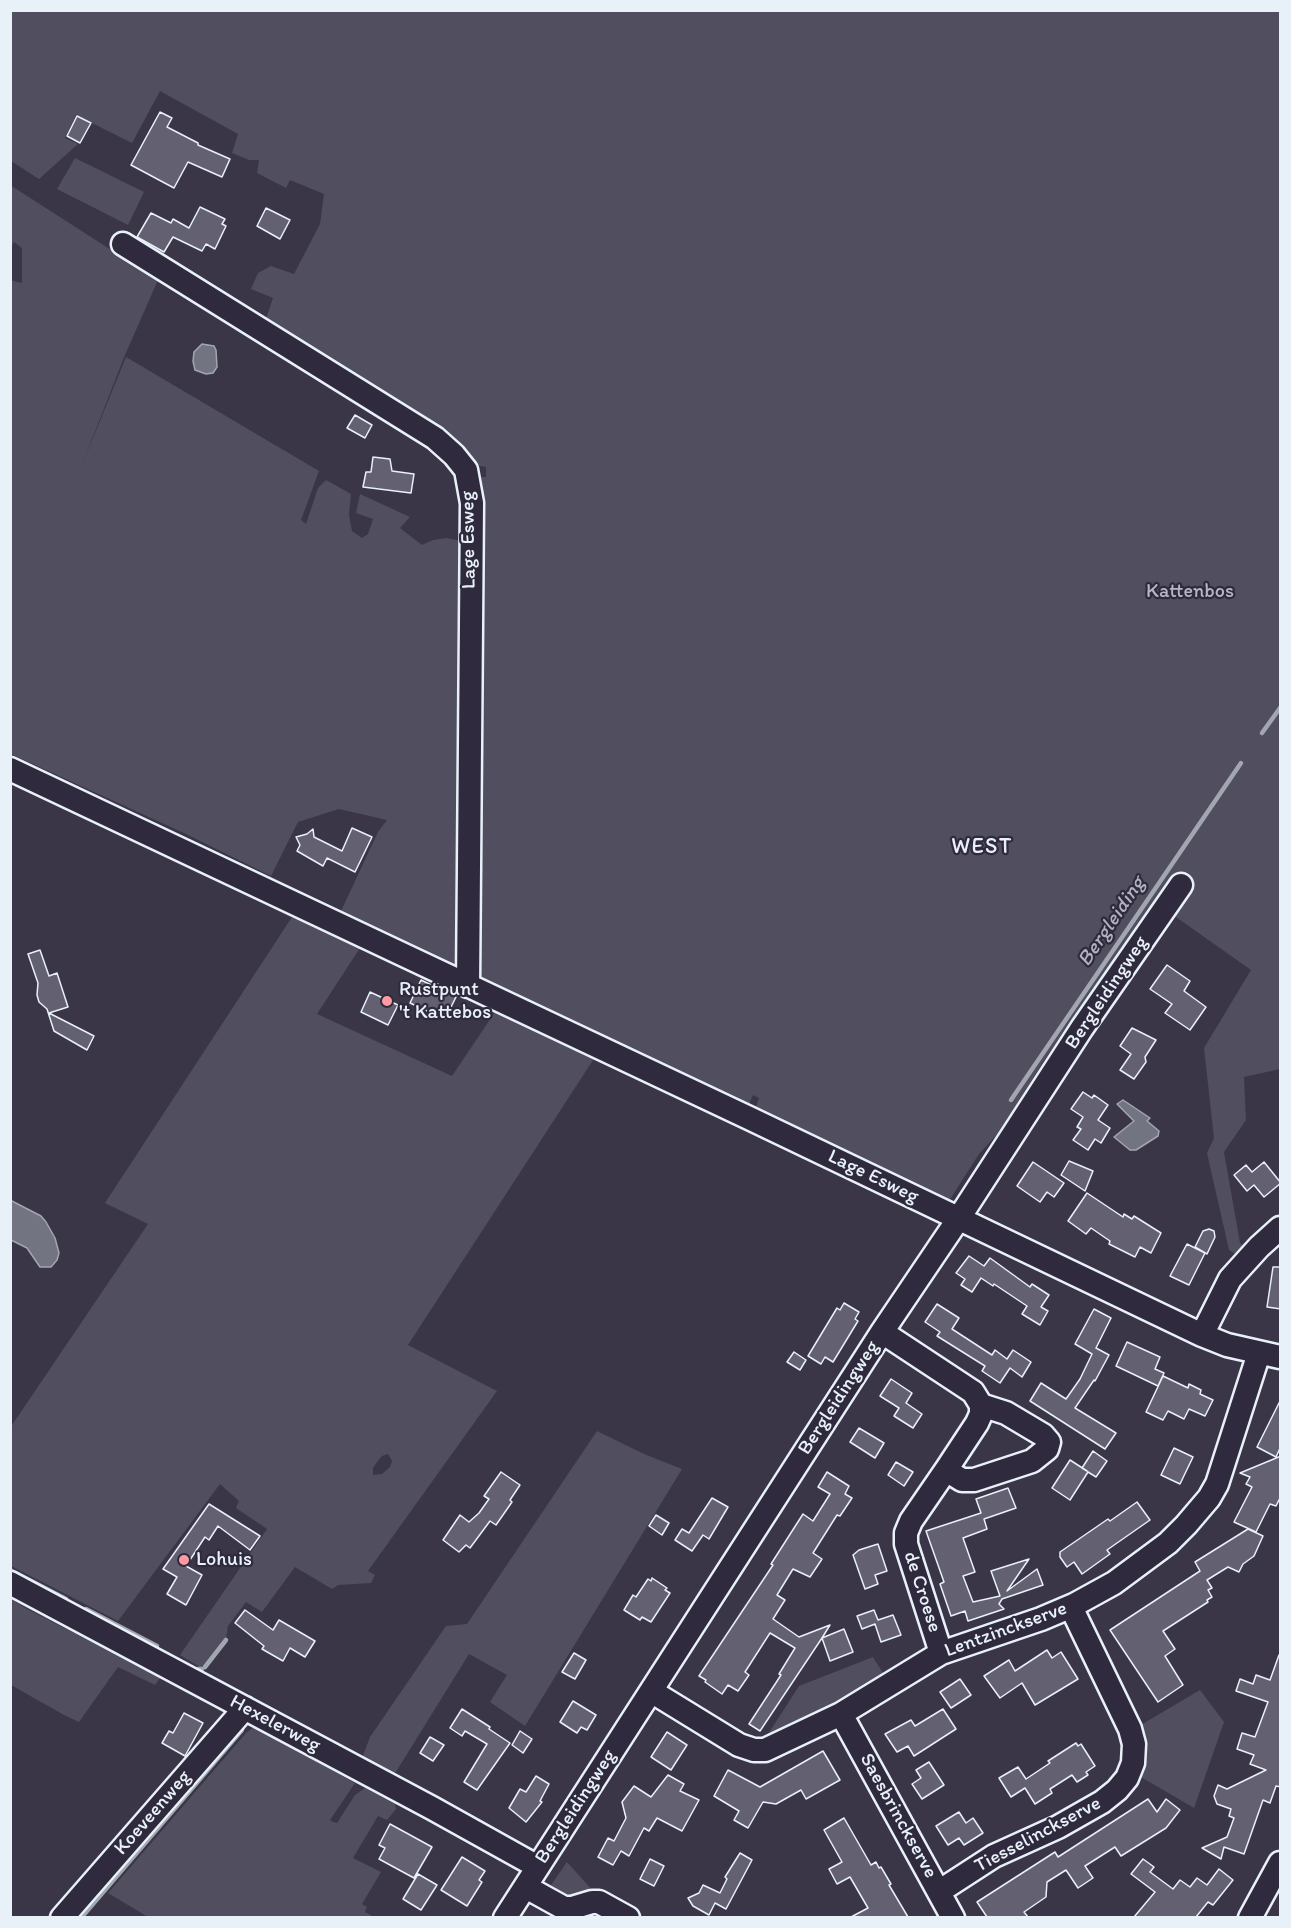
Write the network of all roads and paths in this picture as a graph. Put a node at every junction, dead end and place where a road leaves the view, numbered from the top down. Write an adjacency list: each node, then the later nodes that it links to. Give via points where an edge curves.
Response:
1 (123, 244): 4 (street, Lage Esweg, via 435,438 466,470 472,503)
2 (10, 769): 4 (street, Lage Esweg)
3 (1181, 885): 5 (street, Bergleidingweg, via 1082,1028)
4 (468, 986): 5 (street, Lage Esweg)
5 (959, 1218): 7 (street, Bergleidingweg); 8 (street, Lage Esweg)
6 (1281, 1228): 8 (street, via 1259,1246 1230,1280)
7 (882, 1332): 10 (street, via 973,1392); 15 (street, Bergleidingweg)
8 (1202, 1335): 9 (street, Lage Esweg, via 1227,1346)
9 (1270, 1355): 13 (street, Lentzinckserve, via 1209,1498 1168,1543 1114,1583)
10 (981, 1405): 11 (street, de Croese, via 977,1423); 11 (street, via 1006,1413 1043,1435 1049,1442 1047,1449 1032,1461 974,1480 962,1480)
11 (946, 1470): 14 (street, de Croese, via 906,1533 906,1544)
12 (10, 1583): 16 (street, Hexelerweg)
13 (1071, 1607): 14 (street, Lentzinckserve); 21 (street, Tiesselinckserve, via 1130,1729 1133,1763 1127,1778 1102,1802 994,1856)
14 (941, 1653): 17 (street, Lentzinckserve)
15 (651, 1691): 17 (street, Lentzinckserve, via 739,1745 754,1750 765,1750); 19 (street, Bergleidingweg)
16 (245, 1708): 19 (street, Hexelerweg); 23 (street, Koeveenweg)
17 (841, 1714): 21 (street, Saesbrinckserve)
18 (1281, 1863): 22 (street)
19 (538, 1867): 20 (street, Bergleidingweg)
20 (526, 1887): 24 (street, Bergleidingweg); 25 (street, via 564,1908 598,1902)
21 (940, 1891): 26 (street, Saesbrinckserve)
22 (1273, 1896): 27 (street)
23 (62, 1917)
24 (505, 1917)
25 (628, 1917)
26 (953, 1917)
27 (1250, 1917)

